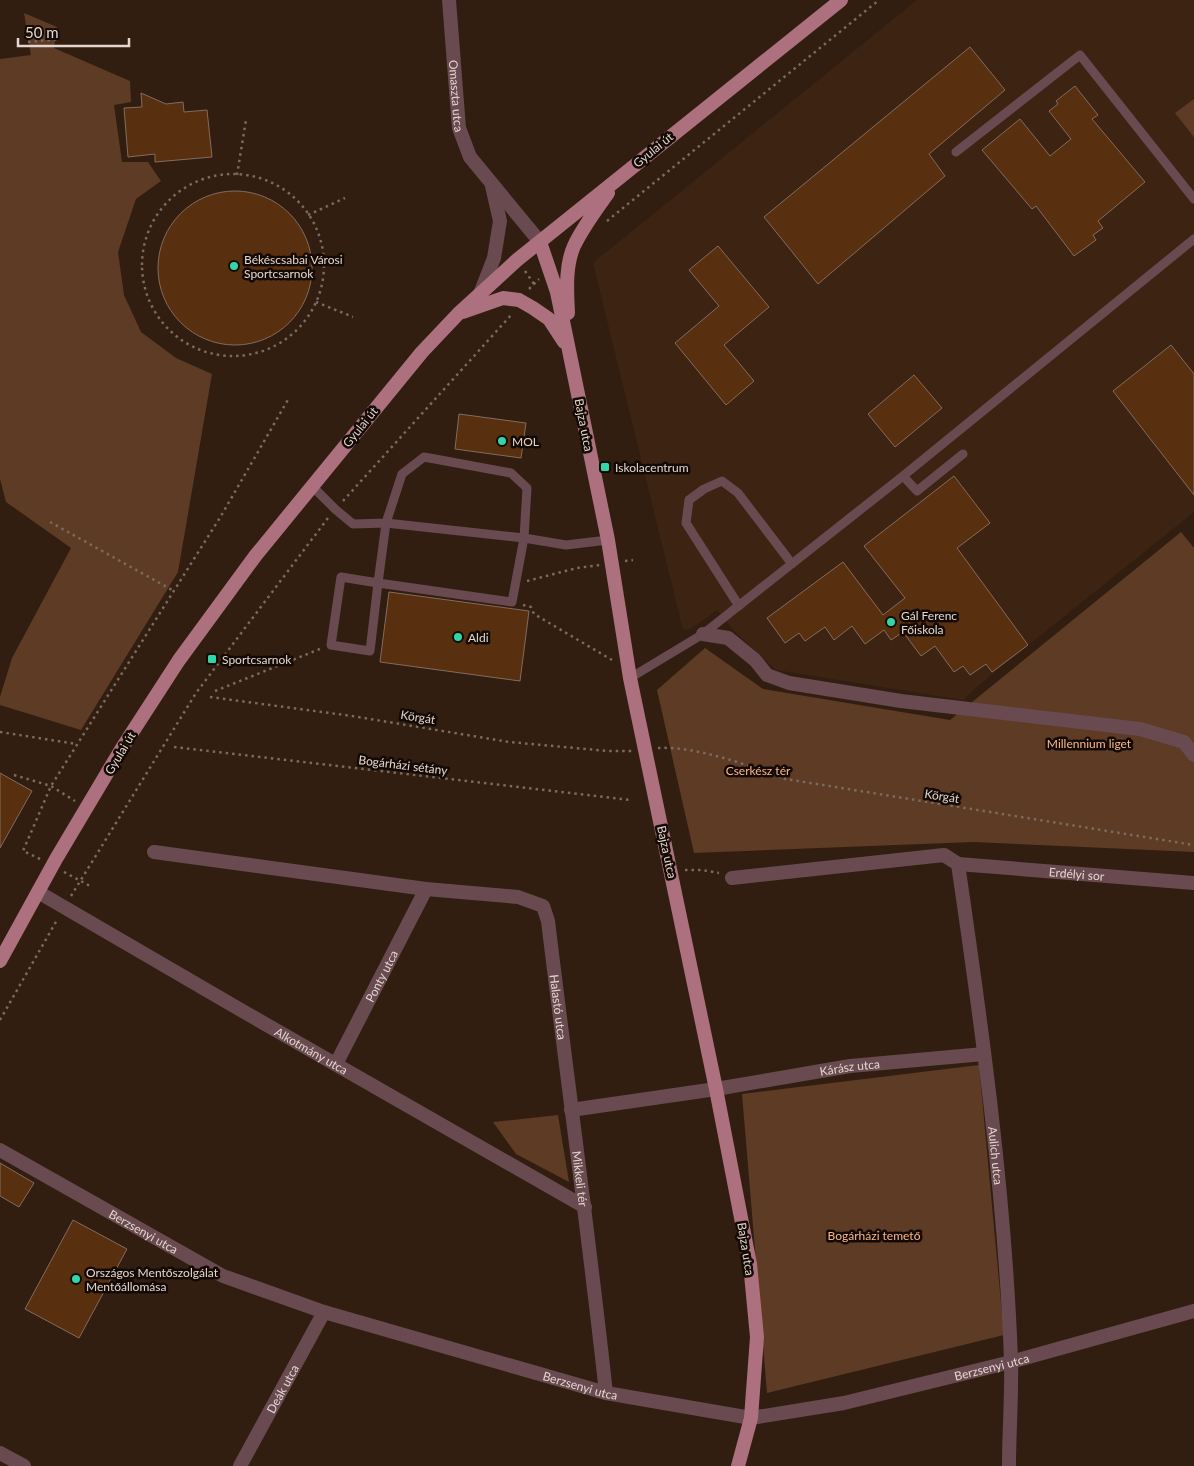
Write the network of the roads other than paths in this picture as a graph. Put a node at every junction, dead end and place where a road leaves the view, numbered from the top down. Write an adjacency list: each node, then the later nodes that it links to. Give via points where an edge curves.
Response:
1 (449, 0): 5 (street, Omaszta utca, via 459,128 470,157)
2 (841, 0): 4 (main road, Gyulai út)
3 (956, 152): 6 (lane, via 1080,55)
4 (621, 175): 8 (main road, Gyulai út); 11 (main road, via 588,220 573,248 567,279)
5 (491, 182): 8 (street, Omaszta utca); 9 (street, Omaszta utca, via 500,221 494,258)
6 (1194, 199)
7 (1194, 239): 13 (lane)
8 (540, 242): 9 (main road, Gyulai út); 11 (main road, Bajza utca, via 557,292)
9 (480, 294): 10 (main road, Gyulai út)
10 (458, 314): 11 (main road, via 502,298 519,300 549,319); 14 (main road, Gyulai út, via 422,352)
11 (569, 351): 17 (main road, Bajza utca)
12 (963, 454): 13 (lane, via 917,492)
13 (903, 476): 18 (lane)
14 (312, 487): 15 (lane, via 353,524); 29 (main road, Gyulai út, via 256,555 179,660 122,748)
15 (386, 524): 16 (lane); 16 (lane, via 402,474 424,457 511,473 527,488); 19 (lane)
16 (524, 538): 17 (lane, via 566,544); 19 (lane, via 512,602)
17 (608, 540): 22 (main road, Bajza utca)
18 (792, 564): 20 (lane); 20 (lane, via 738,493 722,482 689,500 686,523)
19 (378, 583): 19 (lane, via 341,578 330,645 370,651)
20 (739, 606): 21 (lane)
21 (703, 634): 22 (lane); 23 (street, via 728,638 755,660 767,675 789,683 901,701 1140,729 1184,742)
22 (629, 674): 33 (main road, Bajza utca)
23 (1194, 755)
24 (154, 852): 28 (street)
25 (958, 864): 26 (street, via 944,855); 27 (street, Erdélyi sor); 31 (street, Aulich utca)
26 (732, 878)
27 (1194, 882)
28 (426, 889): 32 (street, Ponty utca); 34 (street, Halastó utca, via 518,897 543,906 548,920)
29 (38, 892): 30 (main road, Gyulai út); 32 (street, Alkotmány utca)
30 (0, 960)
31 (984, 1054): 33 (street, Kárász utca, via 850,1066); 39 (street, Aulich utca, via 1001,1211)
32 (336, 1064): 36 (street, Alkotmány utca)
33 (716, 1089): 34 (street); 41 (main road, Bajza utca, via 750,1264 757,1337)
34 (571, 1110): 36 (street, Mikkeli tér)
35 (0, 1150): 38 (street, Berzsenyi utca, via 223,1276)
36 (585, 1207): 40 (street, Mikkeli tér)
37 (1194, 1311): 39 (street, Berzsenyi utca)
38 (324, 1312): 40 (street, Berzsenyi utca); 44 (street, Deák utca)
39 (1011, 1362): 41 (street, Berzsenyi utca, via 844,1403); 46 (street, Aulich utca)
40 (606, 1393): 41 (street, Berzsenyi utca)
41 (751, 1418): 45 (main road, Bajza utca)
42 (0, 1453): 43 (street)
43 (24, 1466)
44 (240, 1466)
45 (738, 1466)
46 (1009, 1466)

